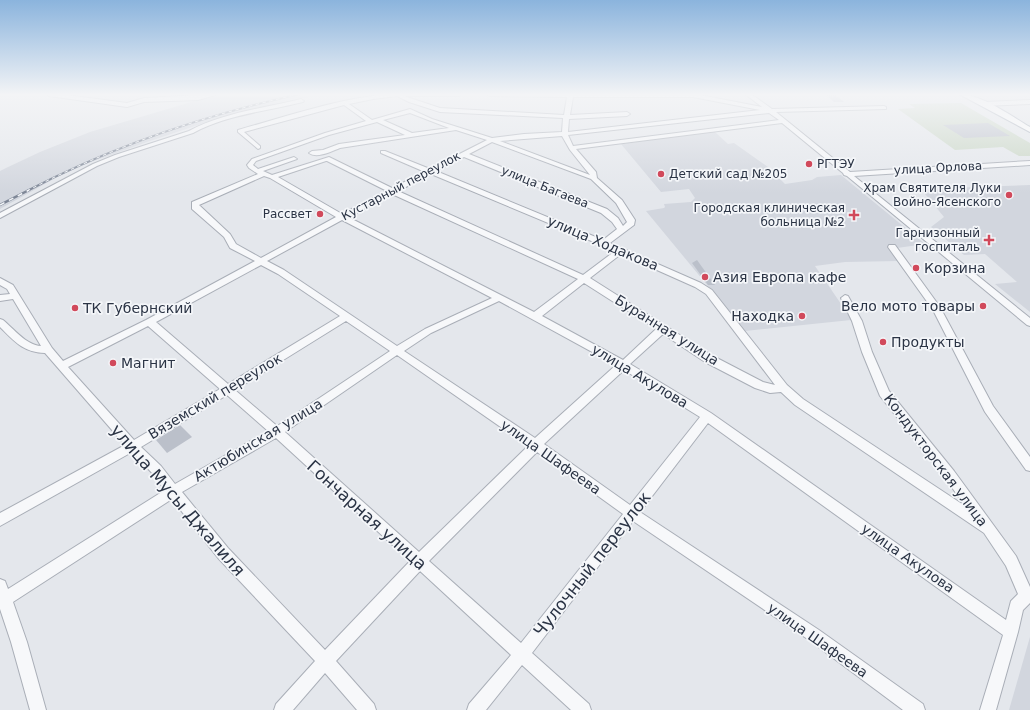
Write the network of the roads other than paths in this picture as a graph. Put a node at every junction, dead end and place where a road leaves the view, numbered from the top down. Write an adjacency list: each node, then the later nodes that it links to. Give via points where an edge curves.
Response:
1 (200, 127): 25 (street, via 117,156 74,175)
2 (253, 127): 13 (street, via 240,131)
3 (352, 127): 21 (street, via 254,160 251,167)
4 (393, 127): 11 (street)
5 (566, 127): 10 (street)
6 (626, 127): 10 (street, Кустарный переулок)
7 (740, 127): 14 (street)
8 (791, 127): 22 (street)
9 (456, 128): 11 (street); 12 (street)
10 (564, 134): 12 (street, Кустарный переулок); 14 (street)
11 (412, 136): 16 (street, via 339,146 324,152)
12 (492, 140): 17 (street, Кустарный переулок); 23 (street)
13 (258, 147)
14 (572, 148): 23 (street, via 594,173)
15 (383, 152): 20 (street, улица Ходакова)
16 (312, 153)
17 (463, 154): 20 (street, Кустарный переулок); 27 (street, улица Багаева, via 604,211)
18 (294, 159): 21 (street)
19 (1030, 163): 22 (street, улица Орлова)
20 (429, 172): 24 (street, Кустарный переулок); 28 (street, улица Ходакова)
21 (264, 174): 24 (street, Буранная улица, via 327,159); 26 (street, улица Акулова); 31 (street, улица Шафеева, via 195,204 195,207 227,236 233,246)
22 (846, 174): 42 (street)
23 (593, 178): 27 (street, via 619,202 631,220 631,223)
24 (392, 191): 26 (street, Кустарный переулок); 32 (street, Буранная улица)
25 (0, 216)
26 (342, 217): 31 (street, Кустарный переулок); 36 (street, улица Акулова)
27 (621, 229): 28 (street)
28 (604, 243): 30 (street, улица Ходакова)
29 (892, 247): 54 (street, via 937,309 989,409)
30 (621, 250): 32 (street); 48 (street, улица Ходакова, via 709,292)
31 (260, 261): 39 (street, улица Шафеева, via 281,272); 41 (street, Кустарный переулок)
32 (583, 278): 38 (street); 43 (street, Буранная улица)
33 (0, 280): 34 (street, улица Мусы Джалиля, via 10,287)
34 (15, 296): 35 (street); 44 (street, улица Мусы Джалиля)
35 (0, 298)
36 (499, 298): 38 (street, улица Акулова); 45 (street, Актюбинская улица, via 428,331)
37 (845, 298): 58 (street, Кондукторская улица, via 857,321 884,393 950,475)
38 (535, 316): 46 (street, улица Акулова)
39 (346, 317): 45 (street, улица Шафеева); 49 (street, Вяземский переулок)
40 (0, 322): 44 (street, via 33,349)
41 (149, 322): 47 (street, Кустарный переулок); 49 (street, Гончарная улица)
42 (1030, 323)
43 (663, 328): 46 (street); 48 (street, Буранная улица, via 709,358 759,385 770,389)
44 (48, 350): 47 (street, улица Мусы Джалиля)
45 (396, 351): 51 (street, Актюбинская улица); 53 (street, улица Шафеева)
46 (624, 365): 50 (street, улица Акулова); 53 (street)
47 (61, 366): 52 (street, улица Мусы Джалиля)
48 (783, 388): 58 (street, via 799,402)
49 (226, 389): 51 (street, Гончарная улица); 52 (street, Вяземский переулок, via 158,432)
50 (707, 416): 56 (street, Чулочный переулок); 62 (street, улица Акулова)
51 (276, 432): 55 (street, Актюбинская улица); 59 (street, Гончарная улица)
52 (132, 445): 55 (street, улица Мусы Джалиля); 57 (street, Вяземский переулок)
53 (536, 445): 56 (street, улица Шафеева); 59 (street)
54 (1030, 466)
55 (174, 491): 60 (street, Актюбинская улица); 64 (street, улица Мусы Джалиля, via 223,553)
56 (631, 513): 63 (street, Чулочный переулок); 70 (street, улица Шафеева, via 814,635)
57 (0, 520)
58 (988, 529): 61 (street, Кондукторская улица, via 1011,561)
59 (419, 562): 63 (street, Гончарная улица); 64 (street)
60 (1, 596): 65 (street, via 19,642)
61 (1028, 596): 62 (street, via 1016,606)
62 (1011, 632): 71 (street)
63 (521, 655): 68 (street, Чулочный переулок); 69 (street, Гончарная улица)
64 (325, 661): 66 (street); 67 (street, улица Мусы Джалиля)
65 (38, 710)
66 (282, 710)
67 (368, 710)
68 (475, 710)
69 (583, 710)
70 (917, 710)
71 (988, 710)

